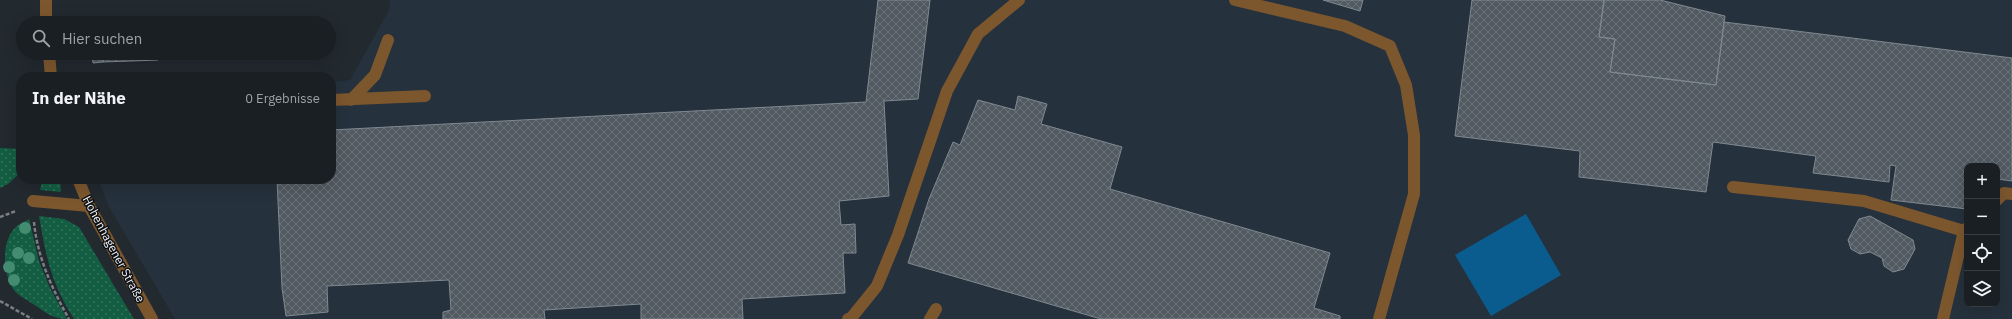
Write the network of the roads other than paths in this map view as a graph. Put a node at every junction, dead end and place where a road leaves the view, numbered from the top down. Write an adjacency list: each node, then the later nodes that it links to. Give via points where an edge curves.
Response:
1 (46, 0): 4 (street)
2 (1019, 0): 20 (street, via 978,34 947,91 898,235 877,286)
3 (1235, 0): 21 (street, via 1345,26 1390,46 1406,85 1414,135 1414,194)
4 (46, 16)
5 (388, 40): 10 (street, via 375,75)
6 (50, 60): 7 (street)
7 (51, 72)
8 (425, 96): 10 (street)
9 (336, 100): 10 (street)
10 (351, 100)
11 (80, 184): 16 (street, Hohenhagener Straße)
12 (1733, 188): 17 (street, via 1864,201)
13 (2012, 194): 14 (street, via 2004,193)
14 (1998, 199)
15 (33, 201): 16 (street)
16 (89, 206): 19 (street, Hohenhagener Straße)
17 (1964, 228)
18 (1964, 235): 22 (street)
19 (152, 319)
20 (848, 319)
21 (1379, 319)
22 (1943, 319)

